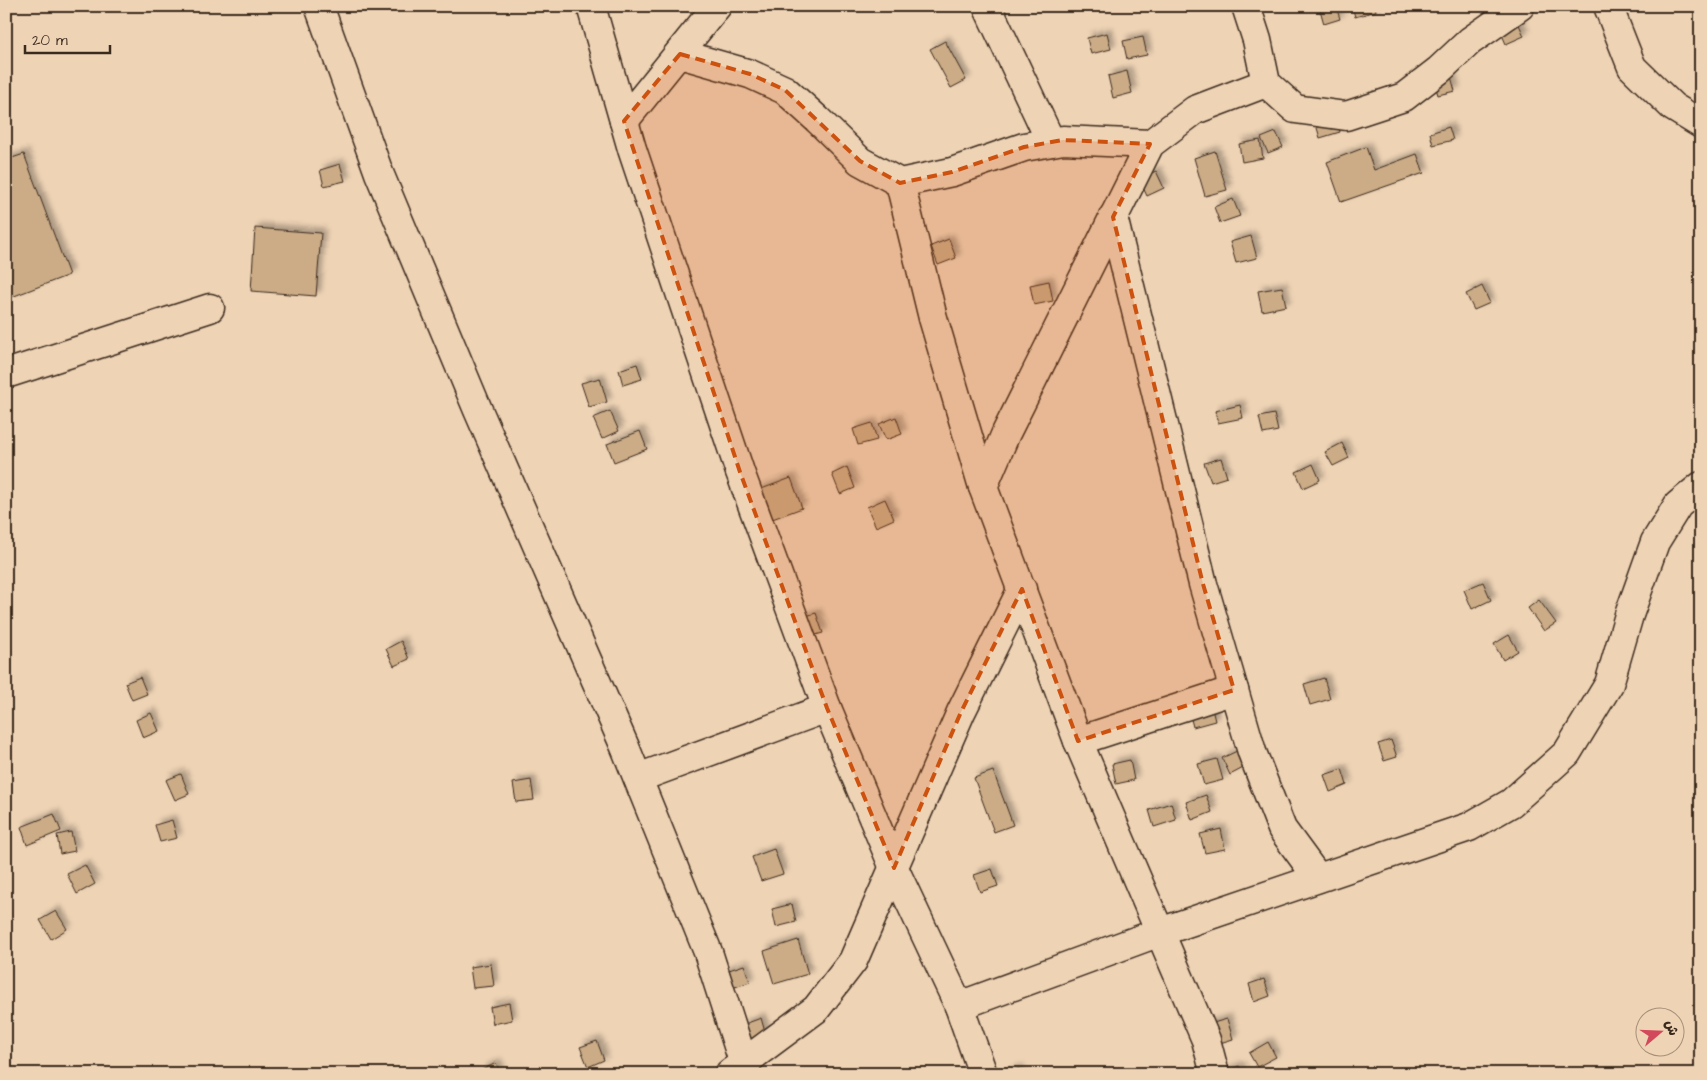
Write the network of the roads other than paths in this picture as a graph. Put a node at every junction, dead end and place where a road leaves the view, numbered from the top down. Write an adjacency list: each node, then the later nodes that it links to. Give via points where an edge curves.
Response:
1 (319, 6): 24 (street, via 387,191)
2 (592, 6): 10 (street)
3 (718, 6): 8 (street)
4 (987, 6): 12 (street)
5 (1246, 6): 9 (street)
6 (1520, 6): 9 (street, via 1470,41 1404,97 1346,116 1296,109)
7 (1608, 6): 11 (street, via 1632,67 1673,107)
8 (680, 54): 10 (street); 14 (street, via 750,74 784,90 860,161)
9 (1266, 83): 13 (street, via 1195,110)
10 (624, 121): 22 (street, via 740,472)
11 (1701, 124)
12 (1051, 142): 13 (street); 14 (street)
13 (1150, 144): 15 (street)
14 (900, 184): 19 (street, via 933,318)
15 (1113, 216): 19 (street, via 1006,433); 21 (street, via 1203,584)
16 (210, 308): 17 (street)
17 (6, 374)
18 (1701, 486): 26 (street, via 1678,505 1655,542 1609,684 1567,752 1512,803 1469,828)
19 (983, 487): 20 (street)
20 (1022, 589): 23 (street); 25 (street, via 961,712)
21 (1234, 690): 23 (street); 26 (street, via 1252,752 1282,829)
22 (827, 708): 24 (street); 25 (street)
23 (1078, 741): 27 (street)
24 (638, 778): 29 (street, via 708,952)
25 (894, 868): 28 (street); 29 (street, via 848,968 816,1009)
26 (1318, 878): 27 (street)
27 (1160, 932): 28 (street); 31 (street, via 1206,1040)
28 (958, 1006): 30 (street)
29 (740, 1070)
30 (983, 1074)
31 (1215, 1074)

